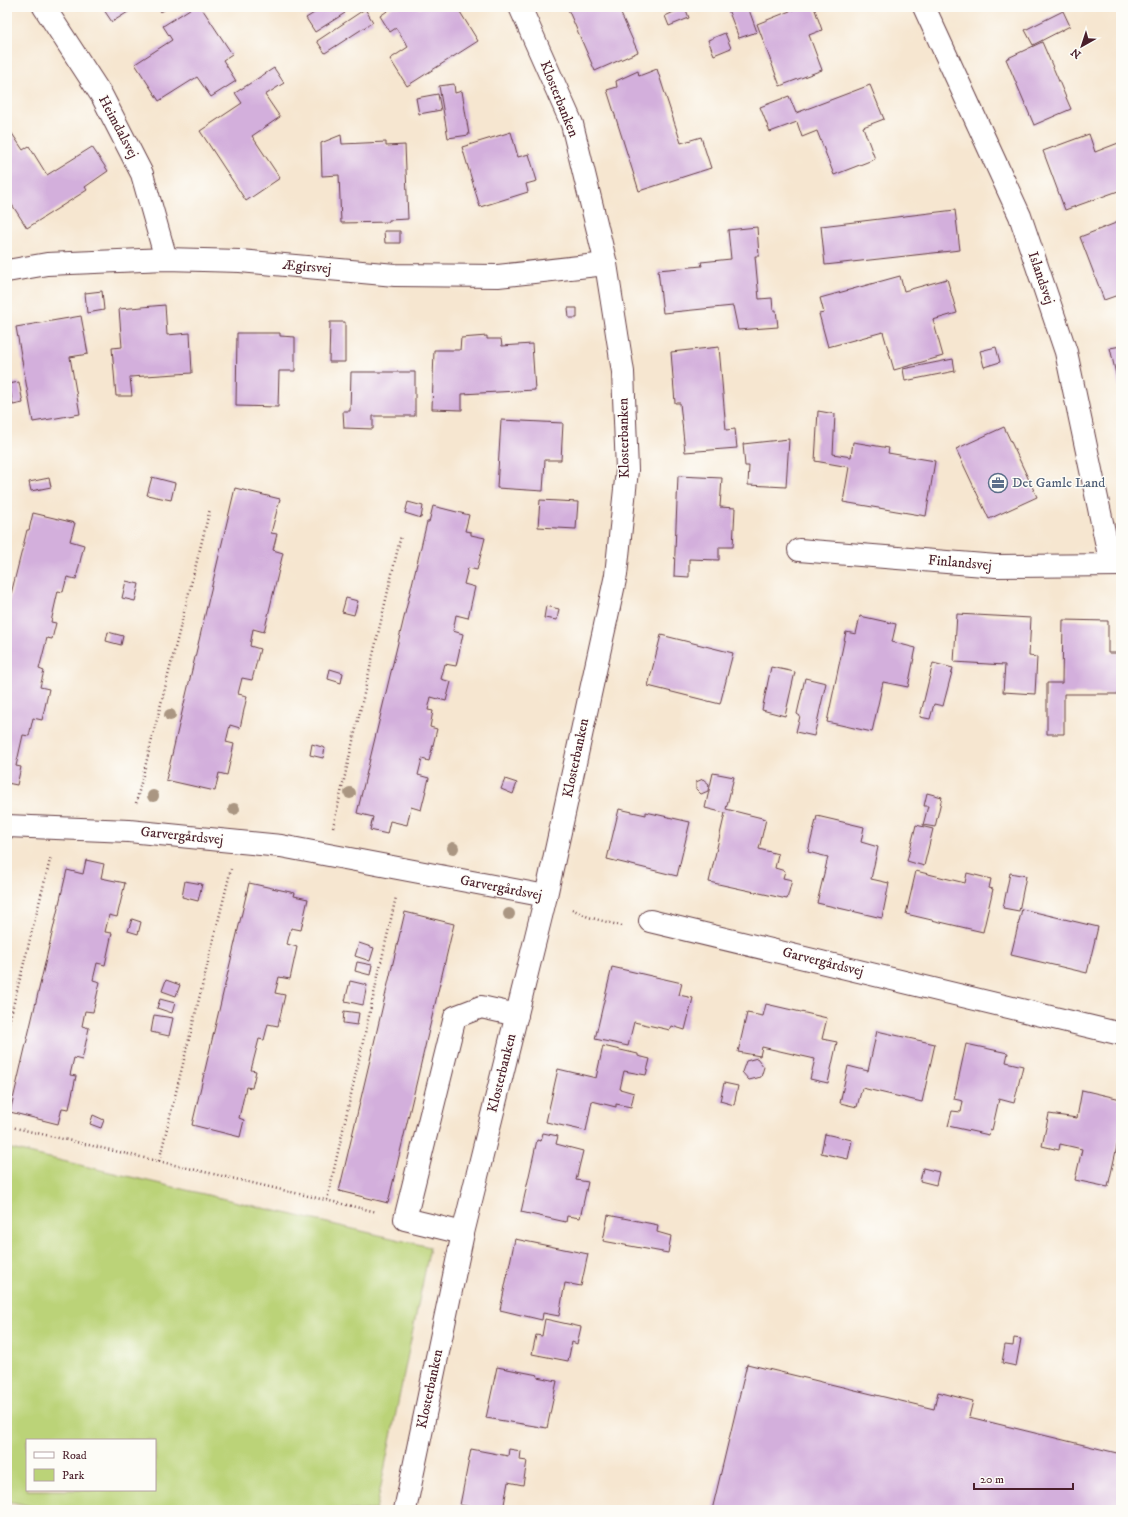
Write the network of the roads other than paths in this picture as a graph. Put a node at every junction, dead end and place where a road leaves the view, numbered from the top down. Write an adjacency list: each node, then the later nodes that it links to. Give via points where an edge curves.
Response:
1 (44, 7): 4 (street, Heimdalsvej, via 102,96 142,174)
2 (520, 7): 5 (street, Klosterbanken, via 572,124)
3 (924, 7): 8 (street, Islandsvej, via 1020,216 1066,352)
4 (166, 259): 5 (street, Ægirsvej, via 240,261 403,275 498,276); 6 (street, Ægirsvej, via 47,264)
5 (606, 264): 10 (street, Klosterbanken, via 623,372 627,470 616,575)
6 (7, 271)
7 (799, 550): 8 (street, Finlandsvej, via 996,566)
8 (1116, 565)
9 (7, 826): 10 (street, Garvergårdsvej, via 129,831 281,846)
10 (546, 896): 12 (street, Klosterbanken)
11 (650, 920): 13 (street, Garvergårdsvej)
12 (517, 1015): 14 (street, Klosterbanken); 14 (street, via 481,1007 455,1017 405,1219)
13 (1121, 1034)
14 (463, 1233): 15 (street, Klosterbanken)
15 (405, 1510)

